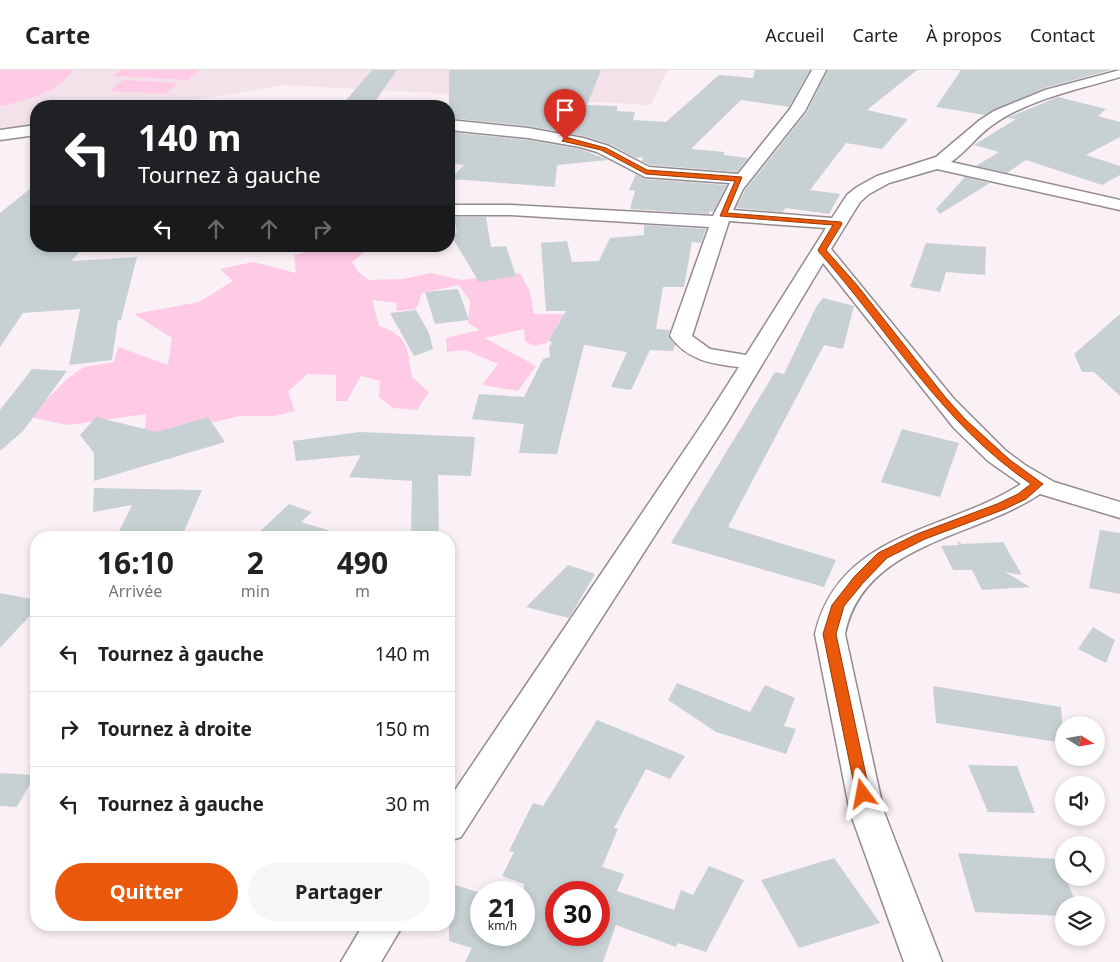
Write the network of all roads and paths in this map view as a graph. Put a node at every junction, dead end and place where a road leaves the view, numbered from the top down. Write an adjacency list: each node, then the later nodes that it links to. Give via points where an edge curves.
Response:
1 (819, 70): 7 (street, via 798,111)
2 (1120, 73): 6 (street, via 1023,103 985,123)
3 (455, 126): 7 (street, via 583,143 603,149 646,172)
4 (30, 131): 5 (street)
5 (0, 135)
6 (937, 164): 8 (street); 11 (street, via 899,172 868,186 853,199)
7 (740, 179): 10 (street)
8 (1120, 205)
9 (455, 210): 10 (street)
10 (721, 218): 11 (street); 13 (street, via 681,336 686,345 697,352)
11 (838, 224): 12 (street)
12 (822, 250): 13 (street); 14 (street, via 942,400 1006,463)
13 (752, 362): 16 (street)
14 (1038, 484): 15 (street); 19 (street, via 1022,497 883,555 838,605 830,634 867,812)
15 (1120, 510)
16 (455, 818)
17 (380, 931): 18 (street)
18 (360, 962)
19 (924, 962)

